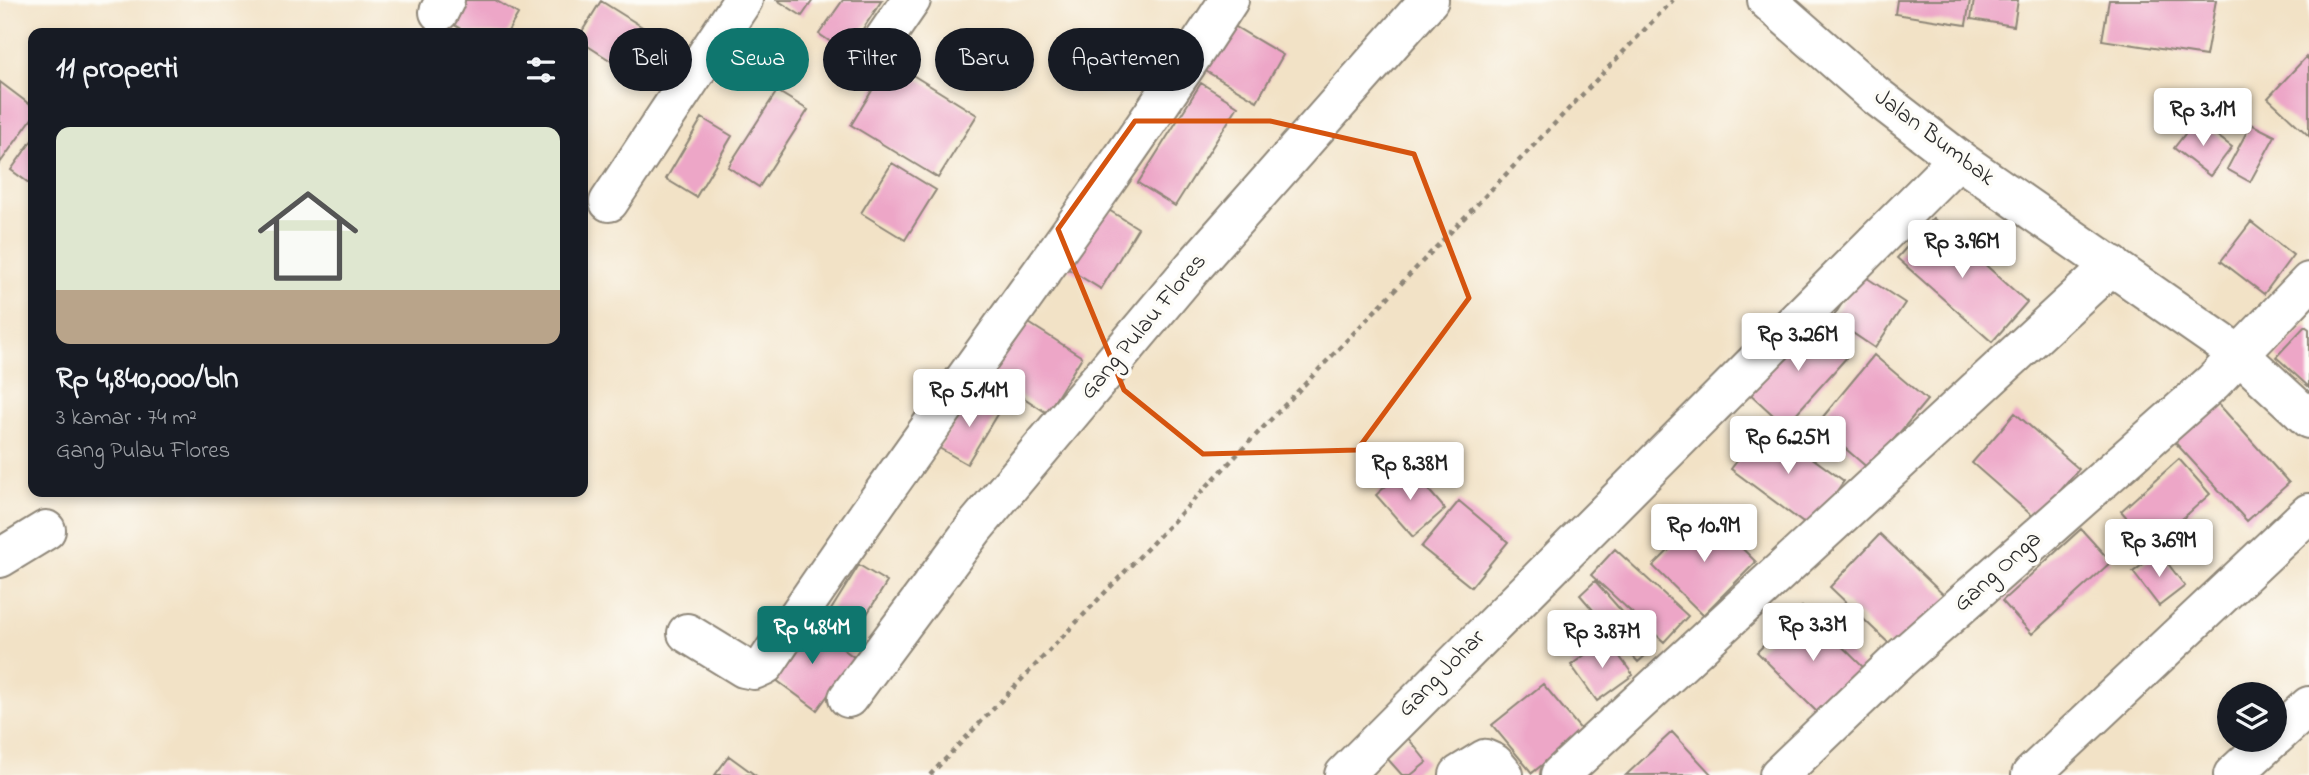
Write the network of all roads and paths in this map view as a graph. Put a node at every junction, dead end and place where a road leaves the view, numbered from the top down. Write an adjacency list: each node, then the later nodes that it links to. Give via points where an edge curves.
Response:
1 (743, 0): 9 (street)
2 (911, 0): 7 (street)
3 (1228, 0): 17 (street, via 1019,308 878,496 765,665 744,668)
4 (1429, 0): 18 (street, Gang Pulau Flores, via 1195,265 975,527)
5 (1673, 0): 22 (path)
6 (1767, 0): 8 (street, Jalan Bumbak, via 1875,95)
7 (892, 28)
8 (1958, 159): 10 (street, Jalan Bumbak); 23 (street, Gang Johar)
9 (609, 202)
10 (2112, 265): 12 (street, Jalan Bumbak); 26 (street)
11 (2309, 282): 12 (street, Gang Onga)
12 (2241, 356): 13 (street, Jalan Bumbak); 27 (street, Gang Onga, via 1899,660)
13 (2309, 419)
14 (2309, 513): 28 (street)
15 (46, 530): 16 (street)
16 (0, 558)
17 (687, 633)
18 (848, 698)
19 (2309, 706): 20 (street)
20 (2287, 726)
21 (2259, 752): 29 (street)
22 (930, 775)
23 (1344, 775)
24 (1460, 775): 25 (street, via 1485,759)
25 (1504, 775)
26 (1560, 775)
27 (1779, 775)
28 (2031, 775)
29 (2233, 775)

